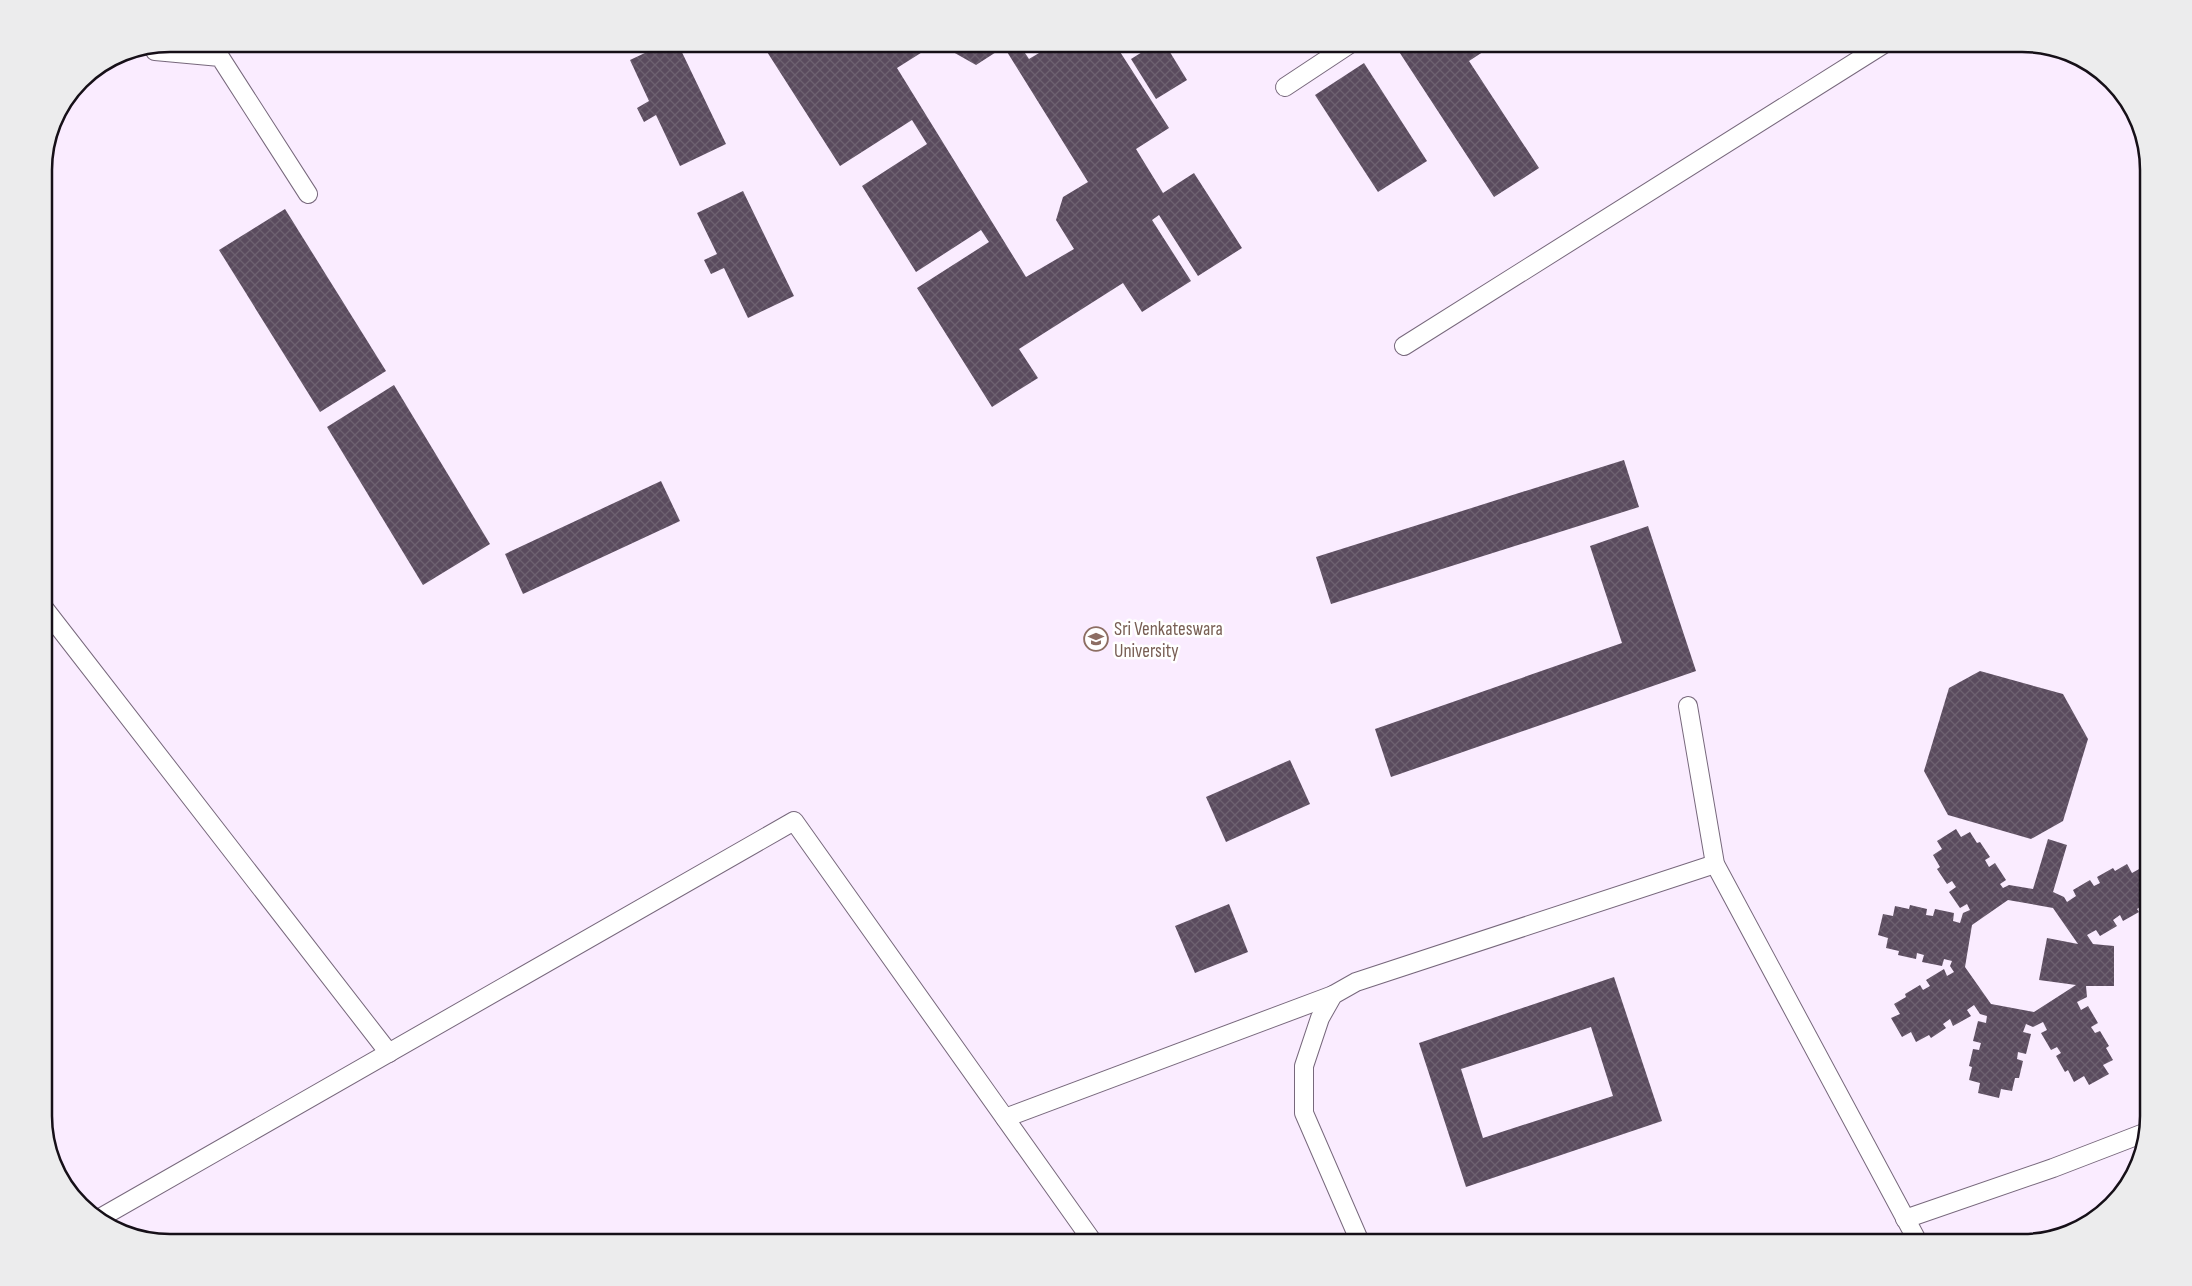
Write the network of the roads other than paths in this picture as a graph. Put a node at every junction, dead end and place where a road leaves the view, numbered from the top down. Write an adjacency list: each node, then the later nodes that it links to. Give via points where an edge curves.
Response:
1 (169, 52): 5 (lane, via 220,57)
2 (1338, 52): 4 (lane)
3 (1871, 52): 6 (lane)
4 (1285, 88)
5 (308, 194)
6 (1404, 346)
7 (53, 620): 11 (lane)
8 (1688, 706): 9 (lane)
9 (1715, 864): 10 (lane, via 1356,982); 15 (lane)
10 (1333, 994): 12 (lane); 17 (lane, via 1320,1018 1304,1066 1304,1113)
11 (390, 1053): 12 (lane, via 794,821); 14 (lane)
12 (1005, 1118): 16 (lane)
13 (2137, 1136): 15 (lane)
14 (107, 1214)
15 (1905, 1218): 18 (lane)
16 (1087, 1234)
17 (1357, 1234)
18 (1914, 1234)

